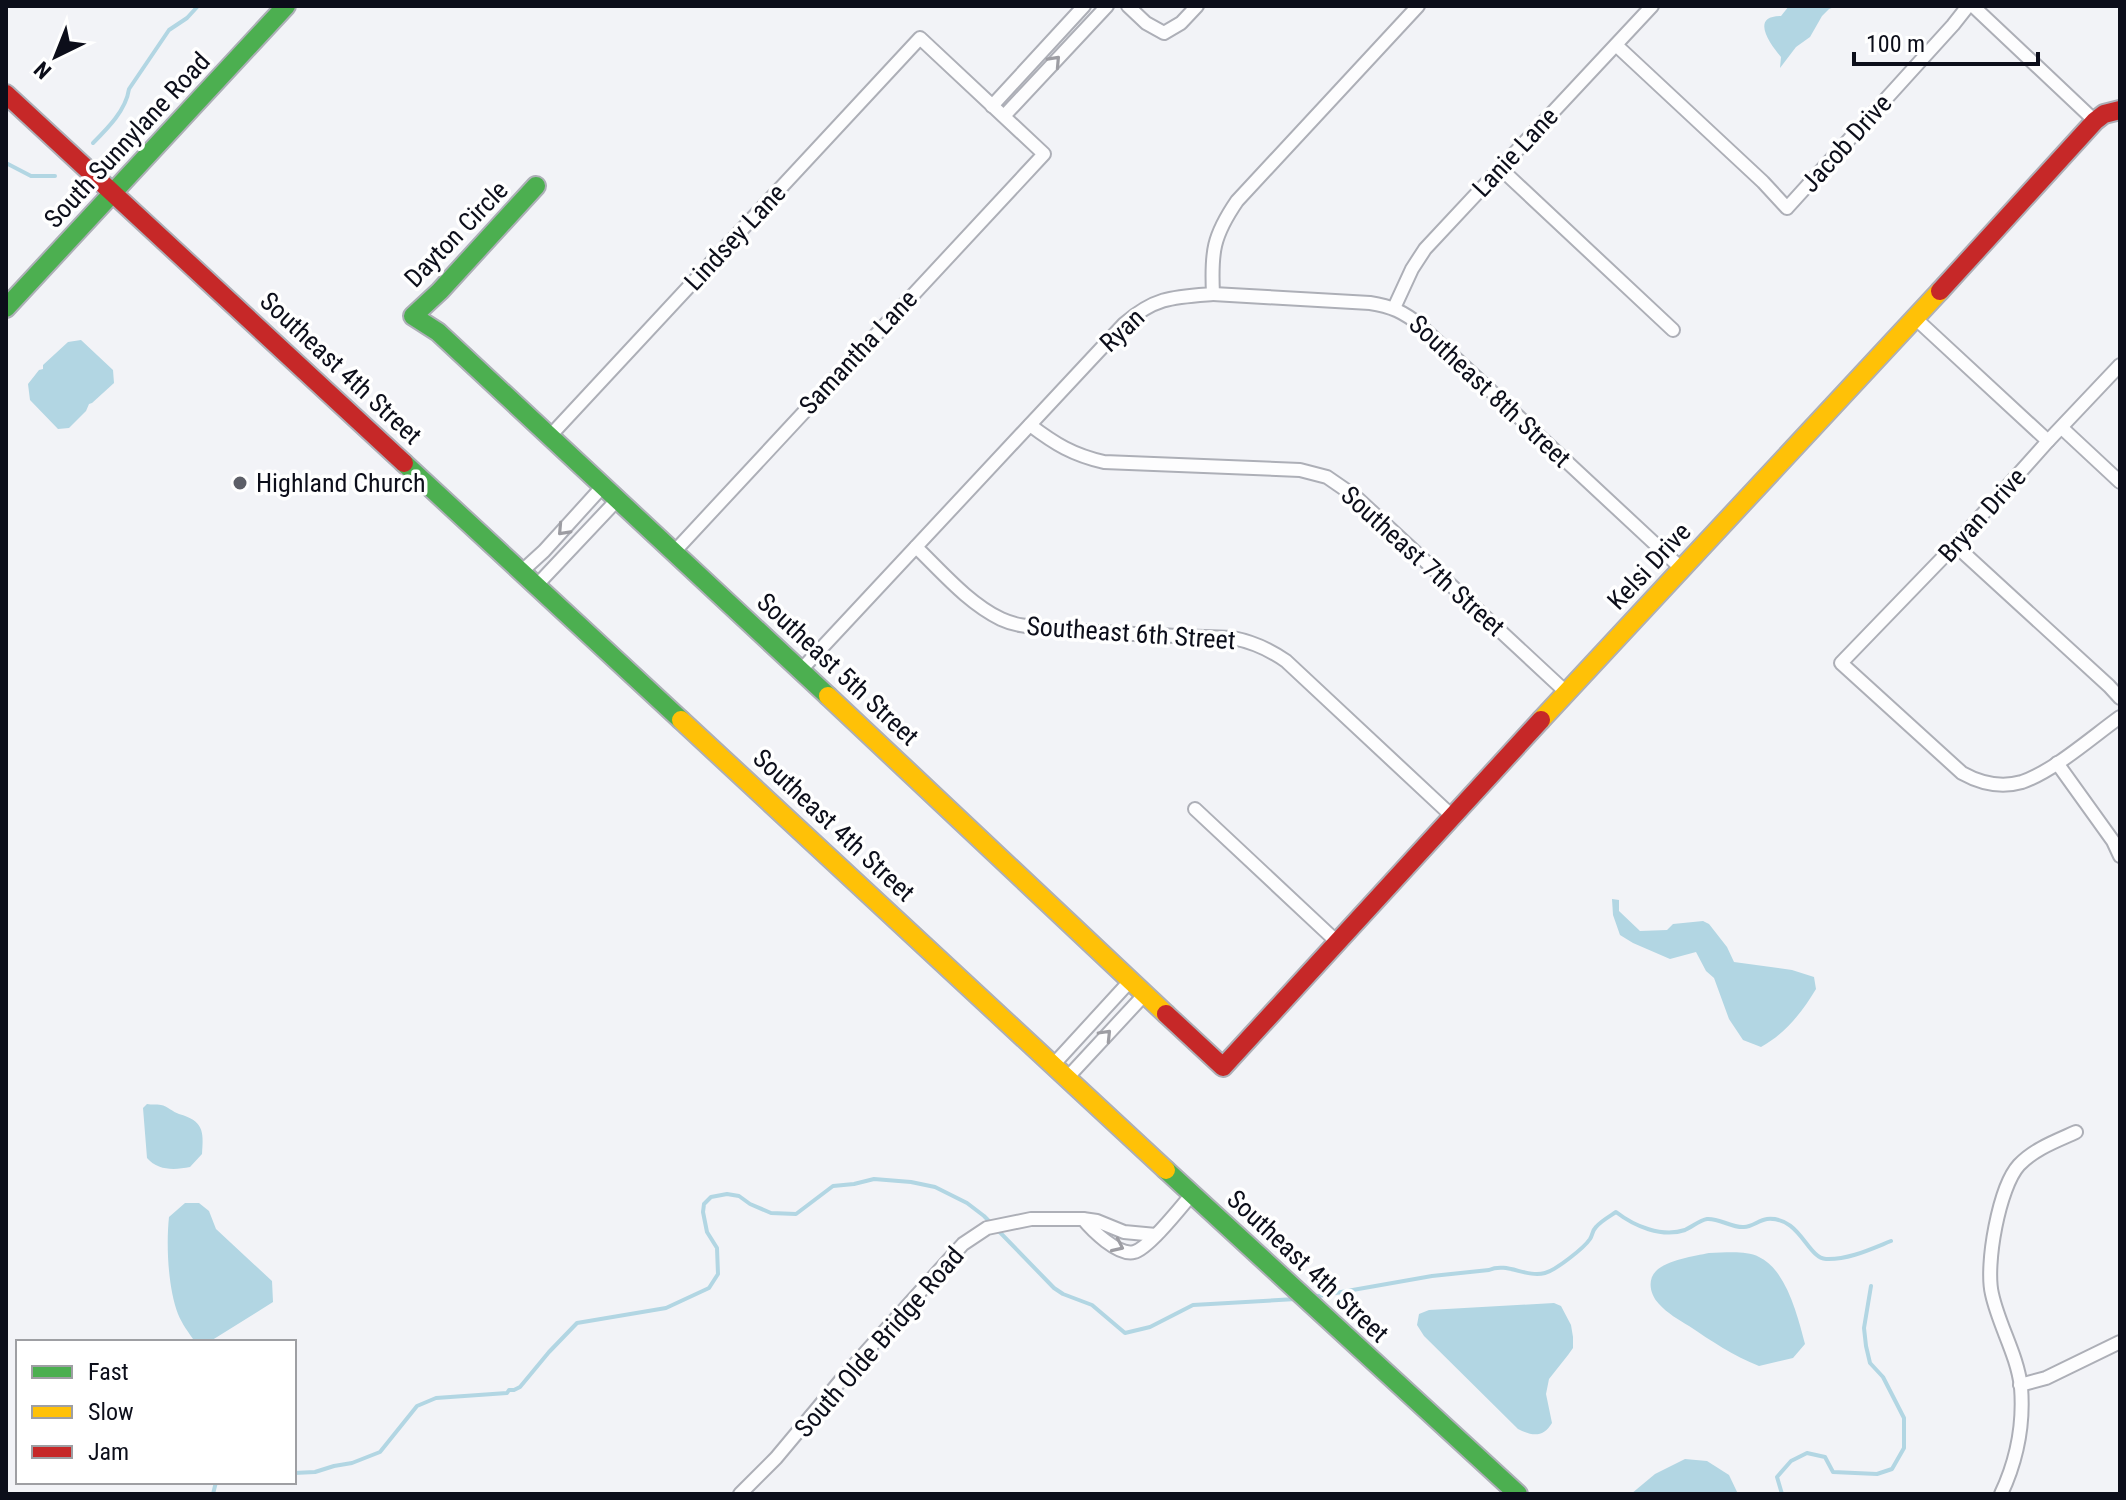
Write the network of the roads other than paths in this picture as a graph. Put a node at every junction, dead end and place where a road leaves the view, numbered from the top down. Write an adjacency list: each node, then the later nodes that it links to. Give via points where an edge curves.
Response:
1 (286, 6): 17 (street, South Sunnylane Road)
2 (1084, 6): 11 (street)
3 (1107, 6): 13 (street, one-way to 3)
4 (1128, 6): 5 (street, via 1164,33)
5 (1197, 6)
6 (1418, 6): 18 (street, via 1226,216 1215,240)
7 (1652, 6): 9 (street, Lanie Lane)
8 (1970, 6): 9 (street, Jacob Drive, via 1787,208); 14 (street)
9 (1616, 45): 15 (street, Lanie Lane)
10 (6, 94): 17 (street, Southeast 4th Street)
11 (992, 106): 13 (street); 27 (street, Lindsey Lane, via 920,38)
12 (2120, 110): 14 (street, Kelsi Drive)
13 (1004, 116): 34 (street, Samantha Lane, via 1044,154)
14 (2095, 121): 22 (street, Kelsi Drive)
15 (1500, 168): 20 (street, Lanie Lane, via 1425,249); 23 (street)
16 (536, 186): 21 (street, Dayton Circle)
17 (114, 193): 19 (street, South Sunnylane Road); 36 (street, Southeast 4th Street)
18 (1213, 294): 20 (street, Southeast 8th Street); 25 (street, Ryan, via 1148,305)
19 (6, 308)
20 (1394, 308): 35 (street, Southeast 8th Street, via 1421,326)
21 (413, 316): 27 (street, Southeast 5th Street, via 438,332)
22 (1915, 318): 28 (street); 35 (street, Kelsi Drive)
23 (1673, 330)
24 (2120, 365): 26 (street, Bryan Drive)
25 (1030, 425): 33 (street, Ryan); 39 (street, Southeast 7th Street, via 1056,444 1104,462 1300,470 1327,477 1391,529)
26 (2062, 428): 28 (street, Bryan Drive); 29 (street)
27 (550, 436): 30 (street, Southeast 5th Street)
28 (2048, 441): 32 (street, Bryan Drive)
29 (2120, 482)
30 (603, 486): 31 (street, Southeast 5th Street); 36 (street, one-way to 36)
31 (618, 499): 34 (street, Southeast 5th Street); 37 (street)
32 (1955, 545): 40 (street); 42 (street, Bryan Drive, via 1841,663 1973,779 2021,782)
33 (916, 547): 38 (street, Ryan); 44 (street, Southeast 6th Street, via 966,595 1012,623 1068,631 1233,638 1266,648)
34 (674, 552): 38 (street, Southeast 5th Street)
35 (1682, 569): 39 (street, Kelsi Drive)
36 (521, 572): 37 (street, Southeast 4th Street)
37 (536, 586): 50 (street, Southeast 4th Street)
38 (801, 670): 47 (street, Southeast 5th Street)
39 (1567, 693): 44 (street, Kelsi Drive)
40 (2120, 698)
41 (2120, 717): 42 (street)
42 (2057, 763): 45 (street)
43 (1195, 809): 46 (street)
44 (1452, 816): 46 (street, Kelsi Drive)
45 (2120, 856)
46 (1336, 941): 49 (street, Kelsi Drive)
47 (1131, 980): 48 (street, Southeast 5th Street); 50 (street)
48 (1145, 994): 49 (street, Southeast 5th Street); 50 (street, one-way to 48)
49 (1223, 1067)
50 (1061, 1070): 52 (street, Southeast 4th Street)
51 (2076, 1132): 57 (street, via 2037,1150 2013,1172 1993,1238 1992,1297)
52 (1192, 1194): 54 (street); 59 (street, Southeast 4th Street)
53 (1083, 1219): 54 (street, South Olde Bridge Road); 54 (street, one-way to 54, via 1127,1252 1138,1251); 58 (street, South Olde Bridge Road, via 1031,1219 987,1228 963,1244)
54 (1156, 1235)
55 (2114, 1345): 56 (street); 57 (street)
56 (2120, 1358)
57 (2020, 1385): 60 (street, via 2018,1446)
58 (740, 1494)
59 (1518, 1494)
60 (2001, 1494)

